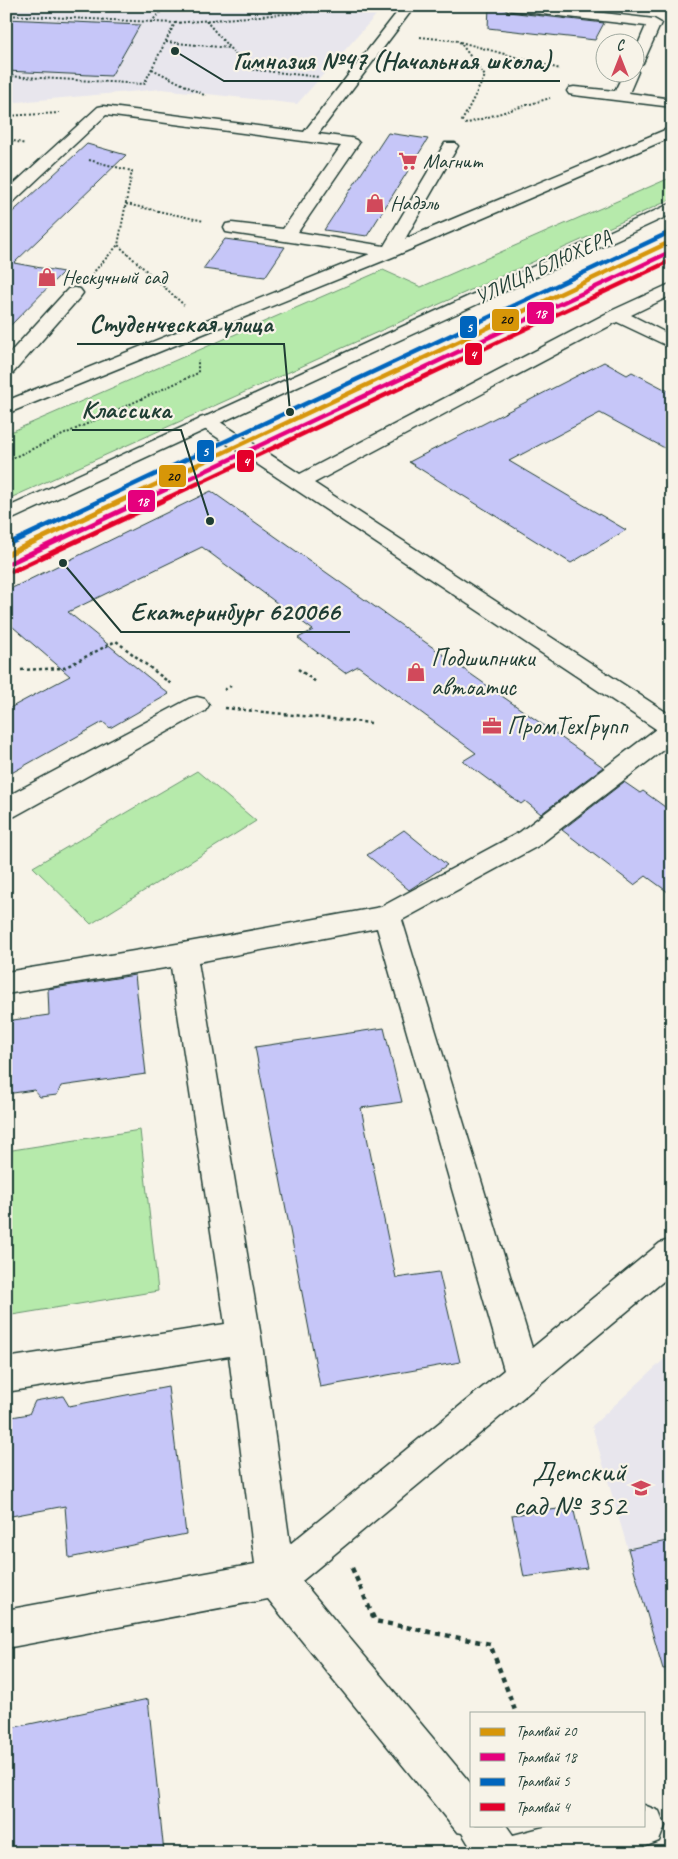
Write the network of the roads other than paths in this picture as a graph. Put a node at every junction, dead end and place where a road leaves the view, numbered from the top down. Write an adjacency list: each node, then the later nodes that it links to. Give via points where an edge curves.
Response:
1 (409, 6): 11 (street)
2 (508, 6): 4 (street)
3 (629, 6): 4 (street)
4 (622, 20): 5 (street, via 656,19)
5 (646, 41)
6 (626, 82): 8 (street)
7 (574, 90): 8 (street)
8 (620, 96): 9 (street)
9 (672, 103)
10 (672, 131): 17 (street)
11 (308, 137): 13 (street, via 102,110); 16 (street, via 351,142)
12 (450, 146): 17 (street)
13 (6, 200)
14 (672, 208): 24 (street, УЛИЦА БЛЮХЕРА)
15 (232, 228): 16 (street)
16 (286, 235): 17 (street)
17 (388, 252): 23 (street)
18 (672, 288): 20 (street)
19 (74, 293): 22 (street)
20 (617, 315): 21 (street); 25 (street)
21 (672, 343)
22 (6, 368)
23 (6, 408)
24 (207, 422): 25 (street); 26 (street, УЛИЦА БЛЮХЕРА)
25 (298, 483): 28 (street)
26 (6, 516)
27 (197, 705): 29 (street)
28 (672, 729): 30 (street, via 529,839)
29 (6, 809)
30 (387, 916): 31 (street); 36 (street)
31 (183, 954): 32 (street); 34 (street)
32 (6, 983)
33 (672, 1254): 36 (street)
34 (244, 1337): 35 (street); 37 (street)
35 (6, 1375)
36 (522, 1376): 37 (street)
37 (276, 1579): 38 (street); 39 (street)
38 (6, 1629)
39 (470, 1815)
40 (480, 1826): 42 (street)
41 (644, 1826): 43 (street)
42 (502, 1853)
43 (522, 1853)

